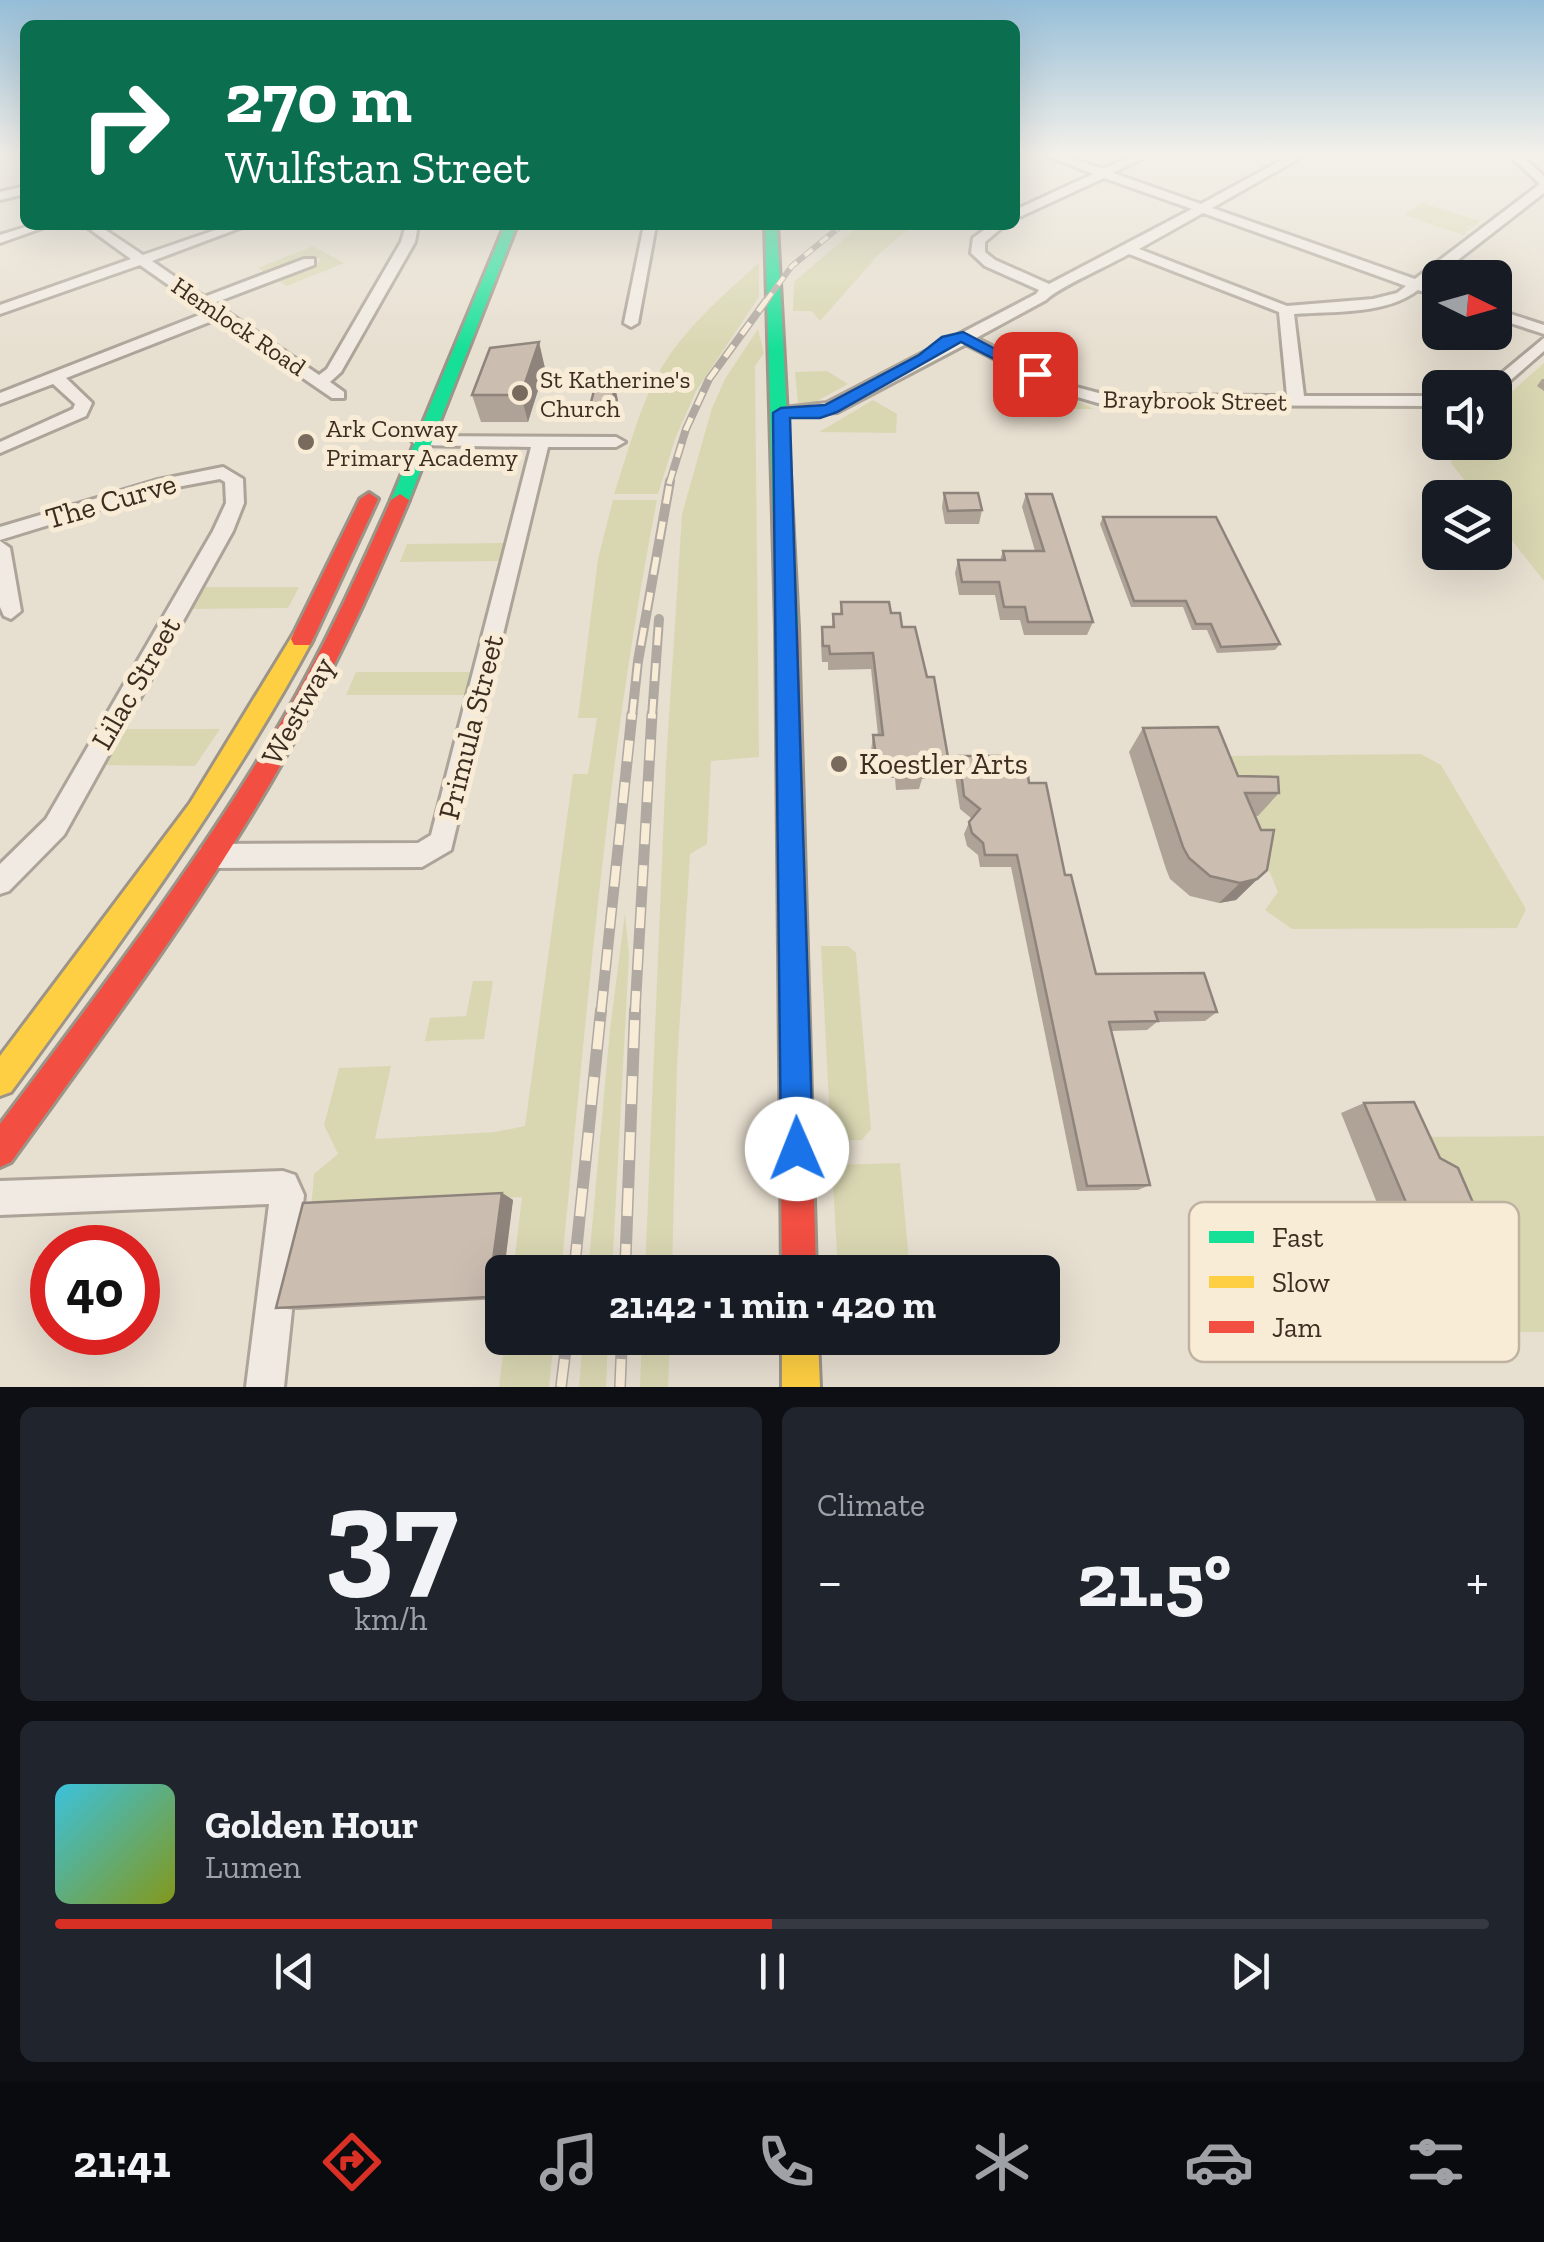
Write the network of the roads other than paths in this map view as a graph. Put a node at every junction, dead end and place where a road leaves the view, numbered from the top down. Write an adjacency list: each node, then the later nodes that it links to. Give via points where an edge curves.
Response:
1 (1184, 220): 14 (street)
2 (1231, 220): 17 (street)
3 (1501, 220): 17 (street)
4 (29, 230): 13 (street)
5 (97, 230): 15 (street, Hemlock Road)
6 (228, 230): 15 (street)
7 (411, 230): 31 (street, via 333,372)
8 (489, 230): 28 (main road)
9 (509, 230): 37 (main road, Westway)
10 (649, 230): 24 (street)
11 (771, 230): 36 (main road)
12 (992, 230): 19 (street, via 978,240 978,252)
13 (0, 239)
14 (1127, 249): 19 (street); 22 (street)
15 (142, 260): 20 (street, Hemlock Road); 21 (street)
16 (310, 262): 20 (street)
17 (1414, 284): 18 (street); 22 (street, via 1392,300)
18 (1422, 287)
19 (1048, 289): 26 (street)
20 (211, 308): 30 (street); 31 (street, Hemlock Road)
21 (0, 310)
22 (1286, 310): 34 (street)
23 (1512, 319): 25 (street)
24 (631, 323)
25 (1544, 330)
26 (963, 337): 34 (street, Braybrook Street, via 1092,398); 36 (street, via 831,408)
27 (1544, 343): 29 (street)
28 (431, 360)
29 (1512, 373)
30 (56, 377): 33 (street); 40 (street, via 83,408)
31 (320, 382): 32 (street, Hemlock Road)
32 (338, 394)
33 (0, 400)
34 (1296, 401): 35 (street, Braybrook Street)
35 (1422, 401)
36 (781, 413): 51 (main road)
37 (421, 441): 38 (street); 46 (main road, Westway, via 335,644)
38 (541, 442): 39 (street); 46 (street, Primula Street, via 442,842 422,855)
39 (616, 442)
40 (0, 448)
41 (224, 474): 43 (street, The Curve, via 164,484); 47 (street, Lilac Street, via 234,479 236,495 223,531 55,827)
42 (378, 479): 48 (main road, Westway, via 311,626 245,741)
43 (0, 534)
44 (0, 548): 45 (street)
45 (11, 611)
46 (210, 856): 49 (main road, Westway)
47 (0, 882)
48 (0, 1080)
49 (0, 1151)
50 (0, 1198): 53 (street, via 283,1187 288,1194)
51 (799, 1255)
52 (801, 1355): 54 (main road)
53 (265, 1387)
54 (802, 1387)

